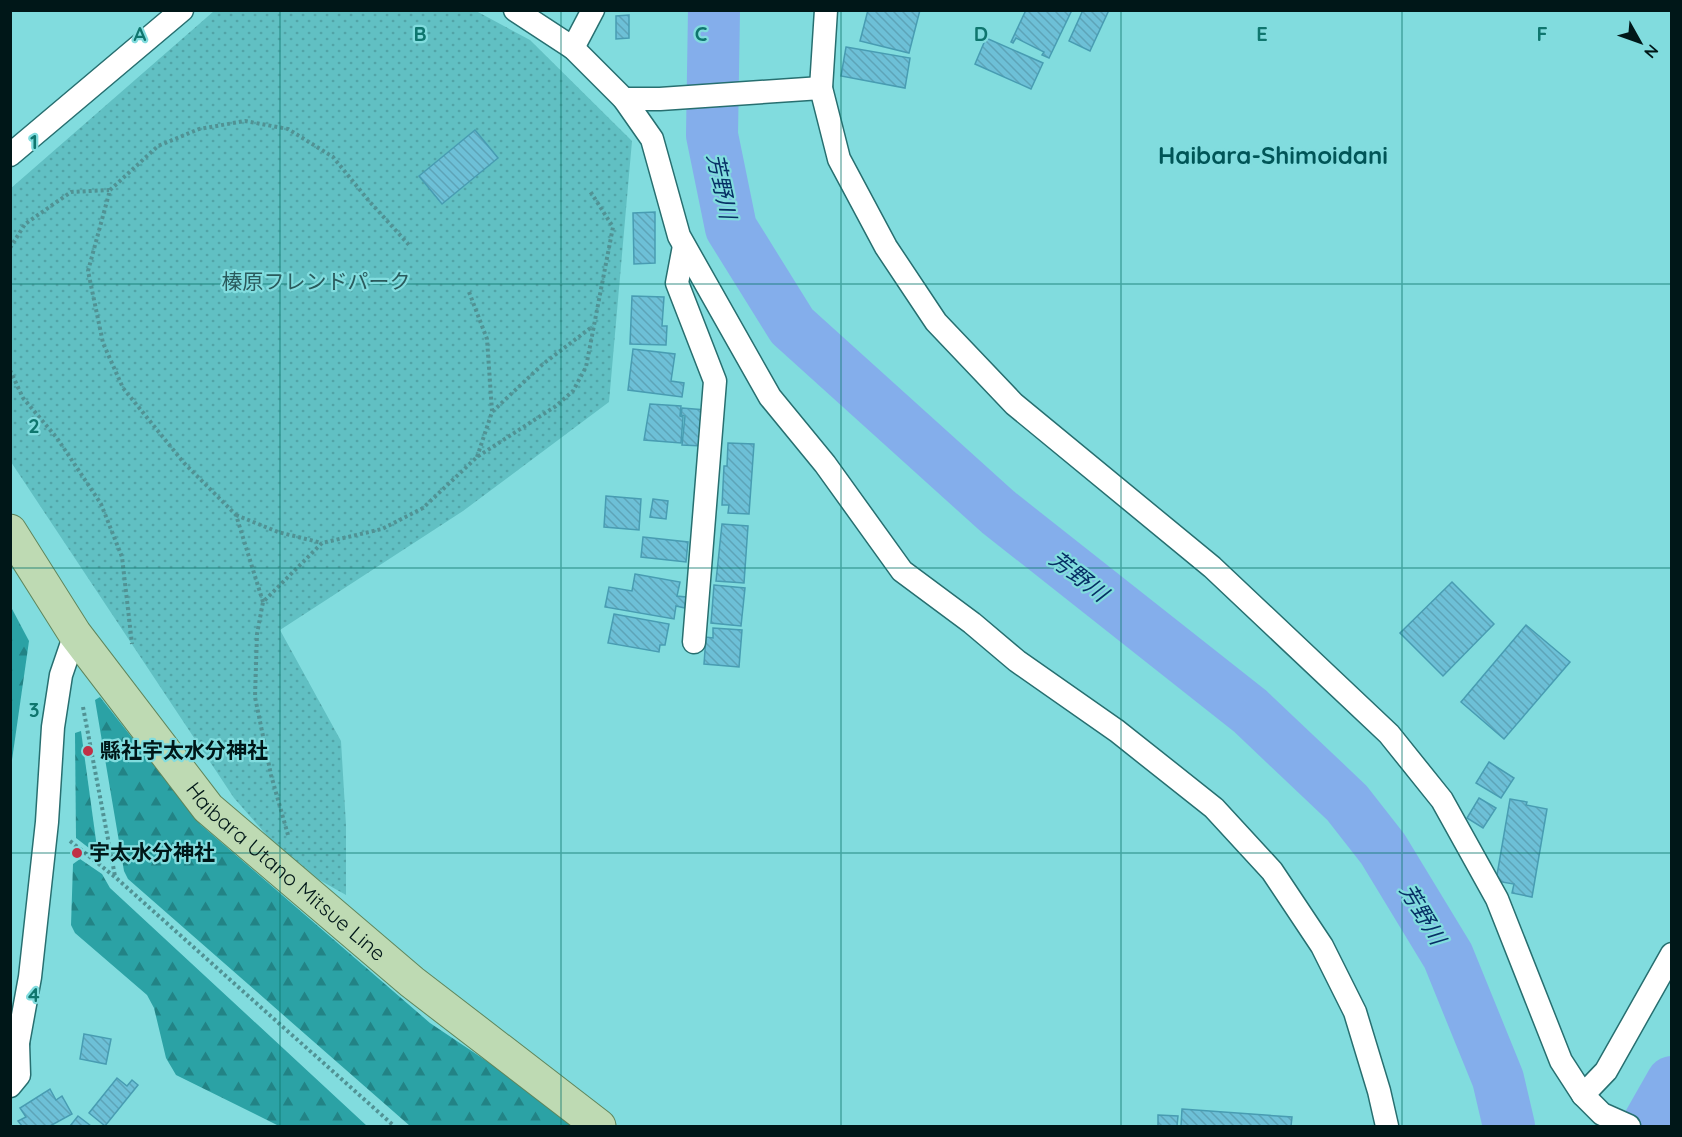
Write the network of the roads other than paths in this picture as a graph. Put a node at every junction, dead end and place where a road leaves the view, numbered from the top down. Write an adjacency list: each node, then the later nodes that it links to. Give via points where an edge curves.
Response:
1 (182, 10): 8 (street)
2 (515, 10): 5 (street)
3 (593, 10): 5 (street)
4 (826, 10): 6 (street)
5 (573, 48): 7 (street)
6 (821, 88): 7 (street); 16 (street, via 839,159 886,247 936,322 1014,404 1212,567 1389,734 1442,800 1497,899 1561,1061)
7 (624, 99): 9 (street, via 652,139)
8 (10, 155)
9 (684, 246): 12 (street, via 677,283 715,381); 18 (street, via 770,397 825,464 902,571 1017,661 1118,731 1205,801 1272,871 1322,946 1355,1012)
10 (10, 531): 11 (main road, Haibara Utano Mitsue Line)
11 (75, 634): 14 (street, via 62,675 53,727 30,977); 17 (main road, Haibara Utano Mitsue Line, via 208,808 412,982)
12 (694, 642)
13 (1671, 954): 16 (street, via 1606,1071)
14 (14, 1044): 15 (street, via 19,1075)
15 (10, 1086)
16 (1583, 1095): 19 (street, via 1602,1114)
17 (599, 1126)
18 (1387, 1126)
19 (1629, 1126)

